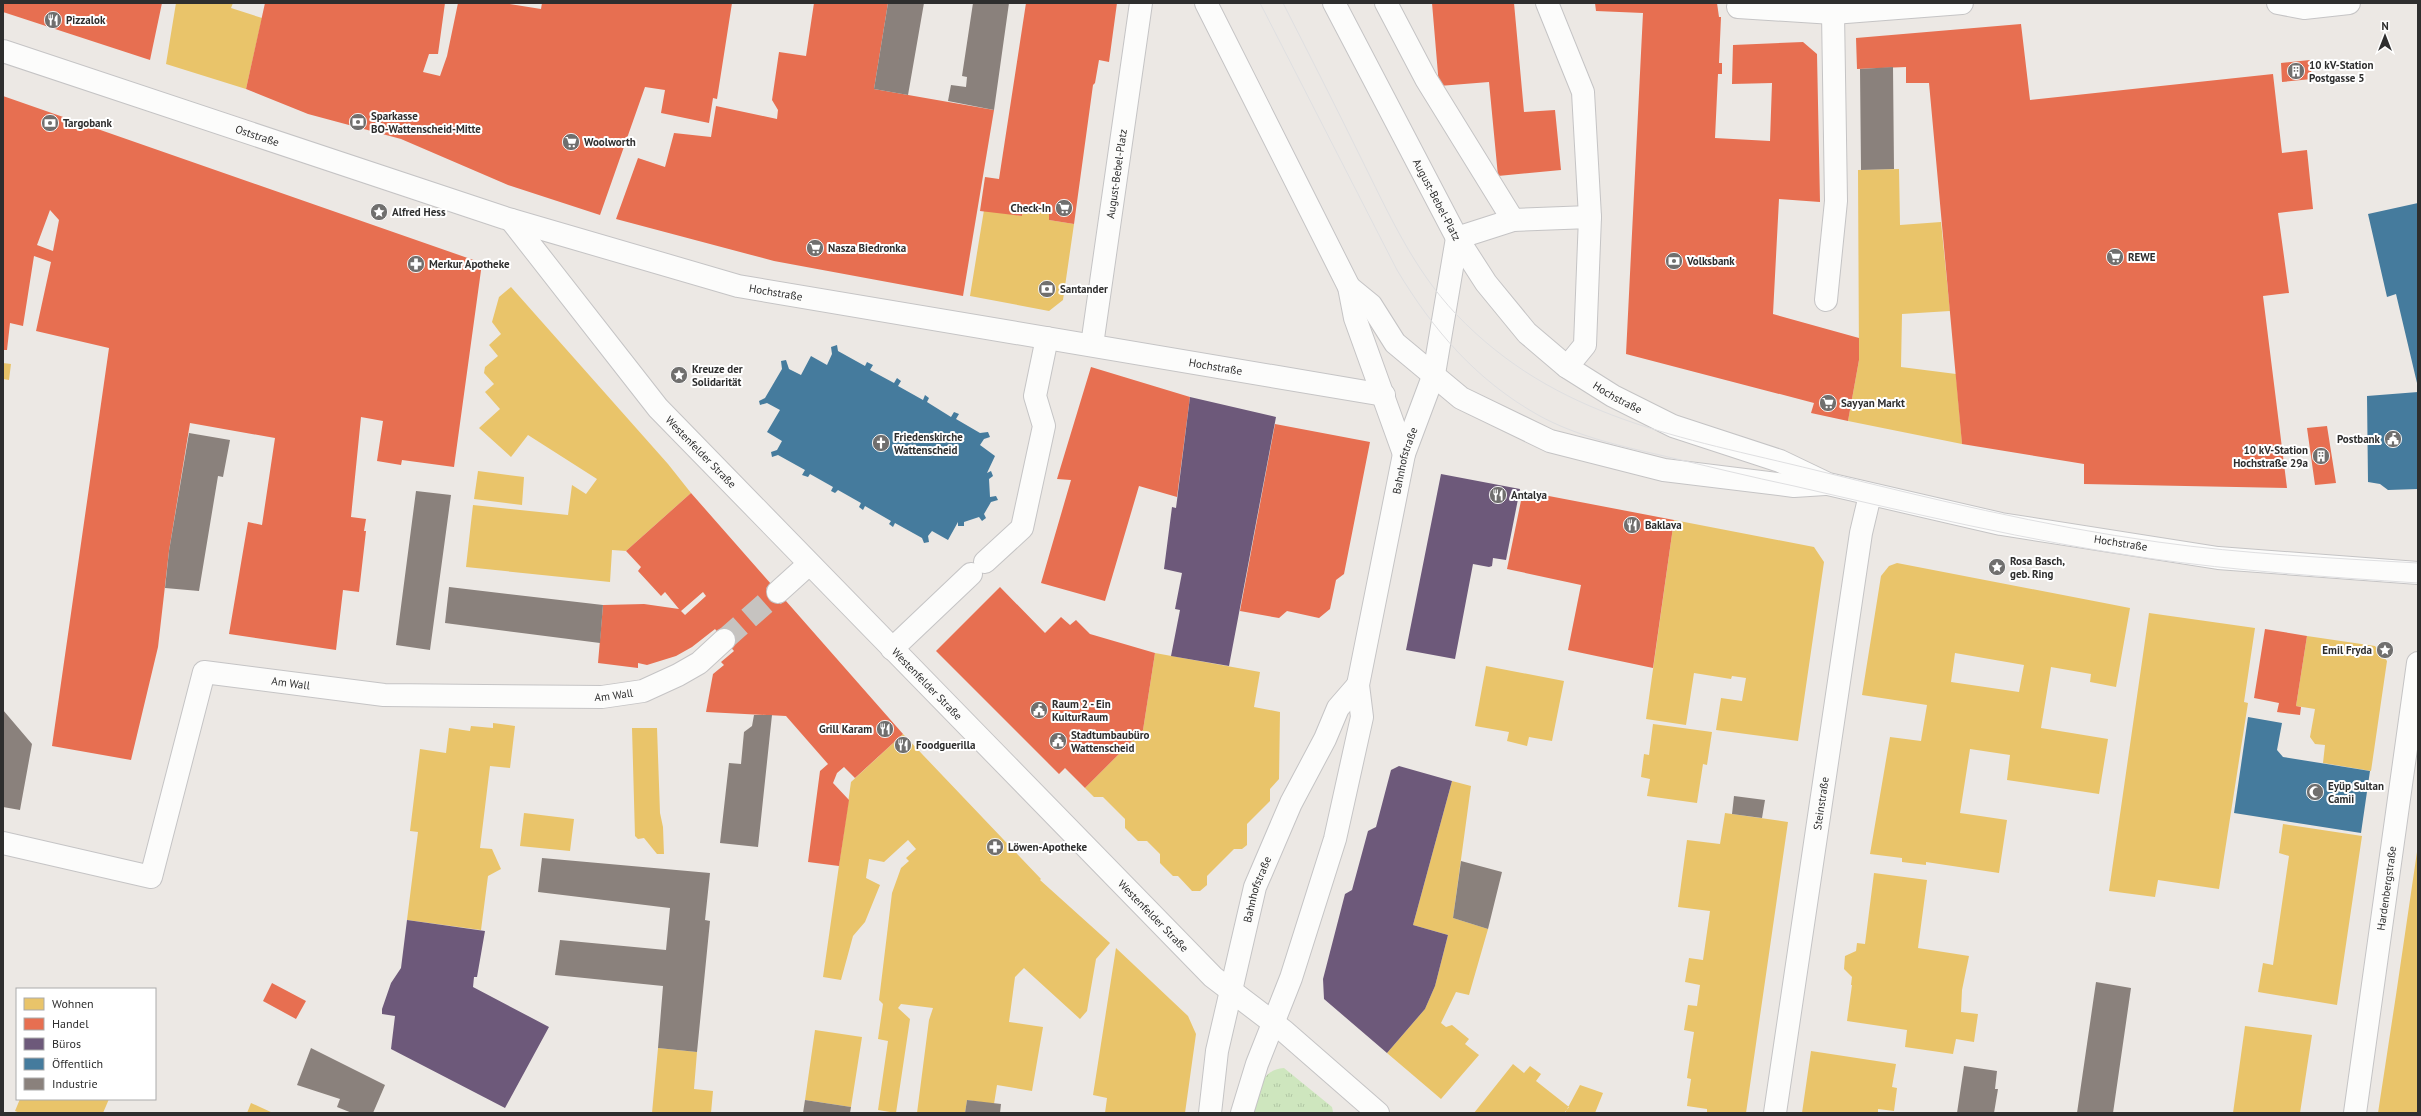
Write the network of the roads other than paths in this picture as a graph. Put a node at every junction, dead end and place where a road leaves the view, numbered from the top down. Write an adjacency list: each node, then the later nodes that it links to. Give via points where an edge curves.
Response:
1 (1142, 3): 19 (street, August-Bebel-Platz)
2 (1206, 3): 16 (street)
3 (1334, 3): 15 (street, August-Bebel-Platz)
4 (1386, 3): 14 (street, via 1426,79)
5 (1547, 3): 12 (street, via 1583,92)
6 (1962, 3): 10 (street)
7 (2278, 3): 8 (street, via 2304,8)
8 (2349, 3)
9 (1738, 7): 10 (street)
10 (1833, 13): 17 (street, via 1836,201)
11 (3, 51): 13 (street, Oststraße)
12 (1590, 217): 14 (street, August-Bebel-Platz); 20 (street, via 1585,345)
13 (512, 220): 18 (street, Hochstraße, via 738,286); 26 (street, Westenfelder Straße, via 658,408)
14 (1513, 220): 15 (street, August-Bebel-Platz)
15 (1457, 238): 20 (street, Hochstraße, via 1486,283 1527,333); 21 (street, Bahnhofstraße)
16 (1349, 287): 21 (street, via 1371,305 1395,342); 22 (street, via 1355,318)
17 (1826, 300)
18 (1047, 338): 19 (street, Hochstraße); 30 (street, via 1035,396 1044,426 1022,528)
19 (1092, 345): 22 (street, Hochstraße)
20 (1568, 367): 24 (street, Hochstraße, via 1613,396 1673,426 1780,462)
21 (1434, 374): 23 (street, Bahnhofstraße); 24 (street, Hochstraße, via 1461,398 1550,441 1664,470 1794,486)
22 (1384, 395): 23 (street)
23 (1404, 454): 32 (street, Bahnhofstraße)
24 (1828, 484): 25 (street, Hochstraße)
25 (1870, 495): 27 (street, Hochstraße, via 2001,524 2218,558); 39 (street, Steinstraße, via 1861,533)
26 (809, 564): 28 (street); 30 (street, Westenfelder Straße)
27 (2418, 572)
28 (778, 592)
29 (724, 640): 33 (street, Am Wall, via 699,663 643,691 602,697 384,695 204,672 151,877)
30 (892, 649): 34 (street, Westenfelder Straße, via 1213,977)
31 (2418, 663): 40 (street, Hardenbergstraße)
32 (1358, 686): 34 (street, Bahnhofstraße, via 1338,708 1325,739 1291,803 1255,887); 35 (street, Bahnhofstraße, via 1362,717 1335,839 1291,978)
33 (3, 843)
34 (1230, 990): 35 (street, Westenfelder Straße); 36 (street, Bahnhofstraße, via 1217,1051)
35 (1273, 1023): 37 (street, Bahnhofstraße); 38 (street, Westenfelder Straße)
36 (1210, 1113)
37 (1242, 1113)
38 (1378, 1113)
39 (1775, 1113)
40 (2355, 1113)

